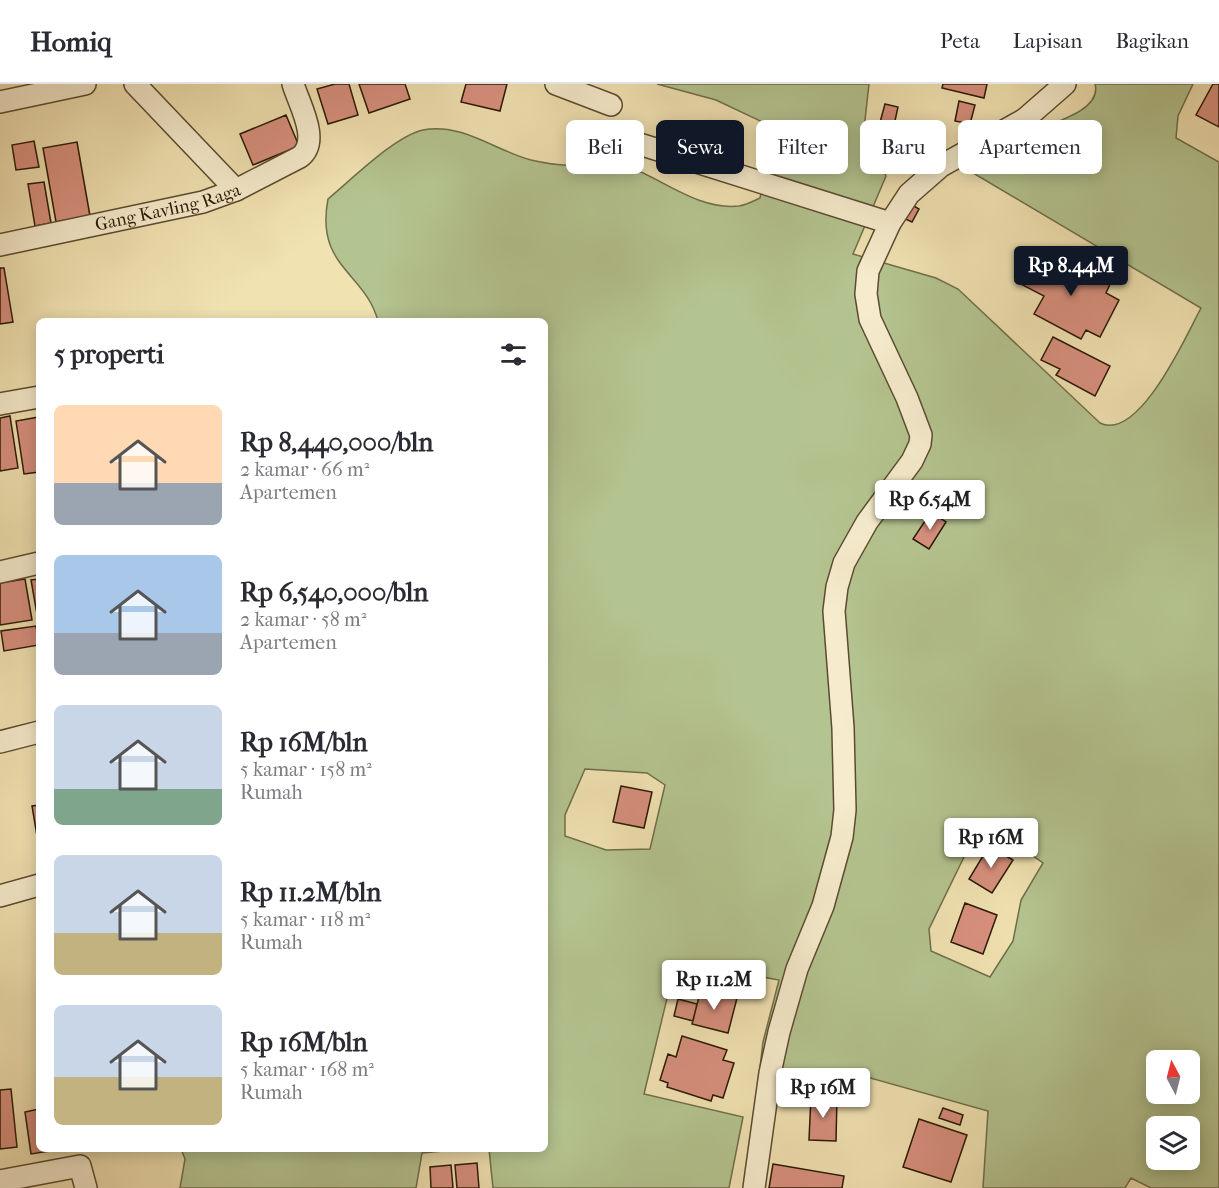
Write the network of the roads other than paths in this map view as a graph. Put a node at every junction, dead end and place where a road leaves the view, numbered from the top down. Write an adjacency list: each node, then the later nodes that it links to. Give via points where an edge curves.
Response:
1 (86, 84): 6 (street)
2 (135, 84): 9 (street)
3 (293, 84): 9 (street, Gang Kavling Raga, via 308,132 306,152)
4 (556, 84): 7 (street)
5 (1065, 84): 10 (street, via 1025,119 941,166 909,194)
6 (0, 102)
7 (611, 105)
8 (644, 145): 10 (street)
9 (236, 190): 11 (street, Gang Kavling Raga, via 203,202)
10 (890, 223): 23 (street, via 868,272 866,294 870,318 911,407 921,435 920,444 912,462 855,542 837,587 834,611 845,810 842,837 823,906 797,969 779,1032)
11 (0, 245)
12 (36, 398): 13 (street)
13 (0, 404)
14 (36, 564): 15 (street)
15 (0, 572)
16 (36, 733): 17 (street)
17 (0, 742)
18 (36, 886): 19 (street)
19 (0, 896)
20 (84, 1158): 21 (street); 22 (street)
21 (0, 1181)
22 (86, 1188)
23 (754, 1188)

